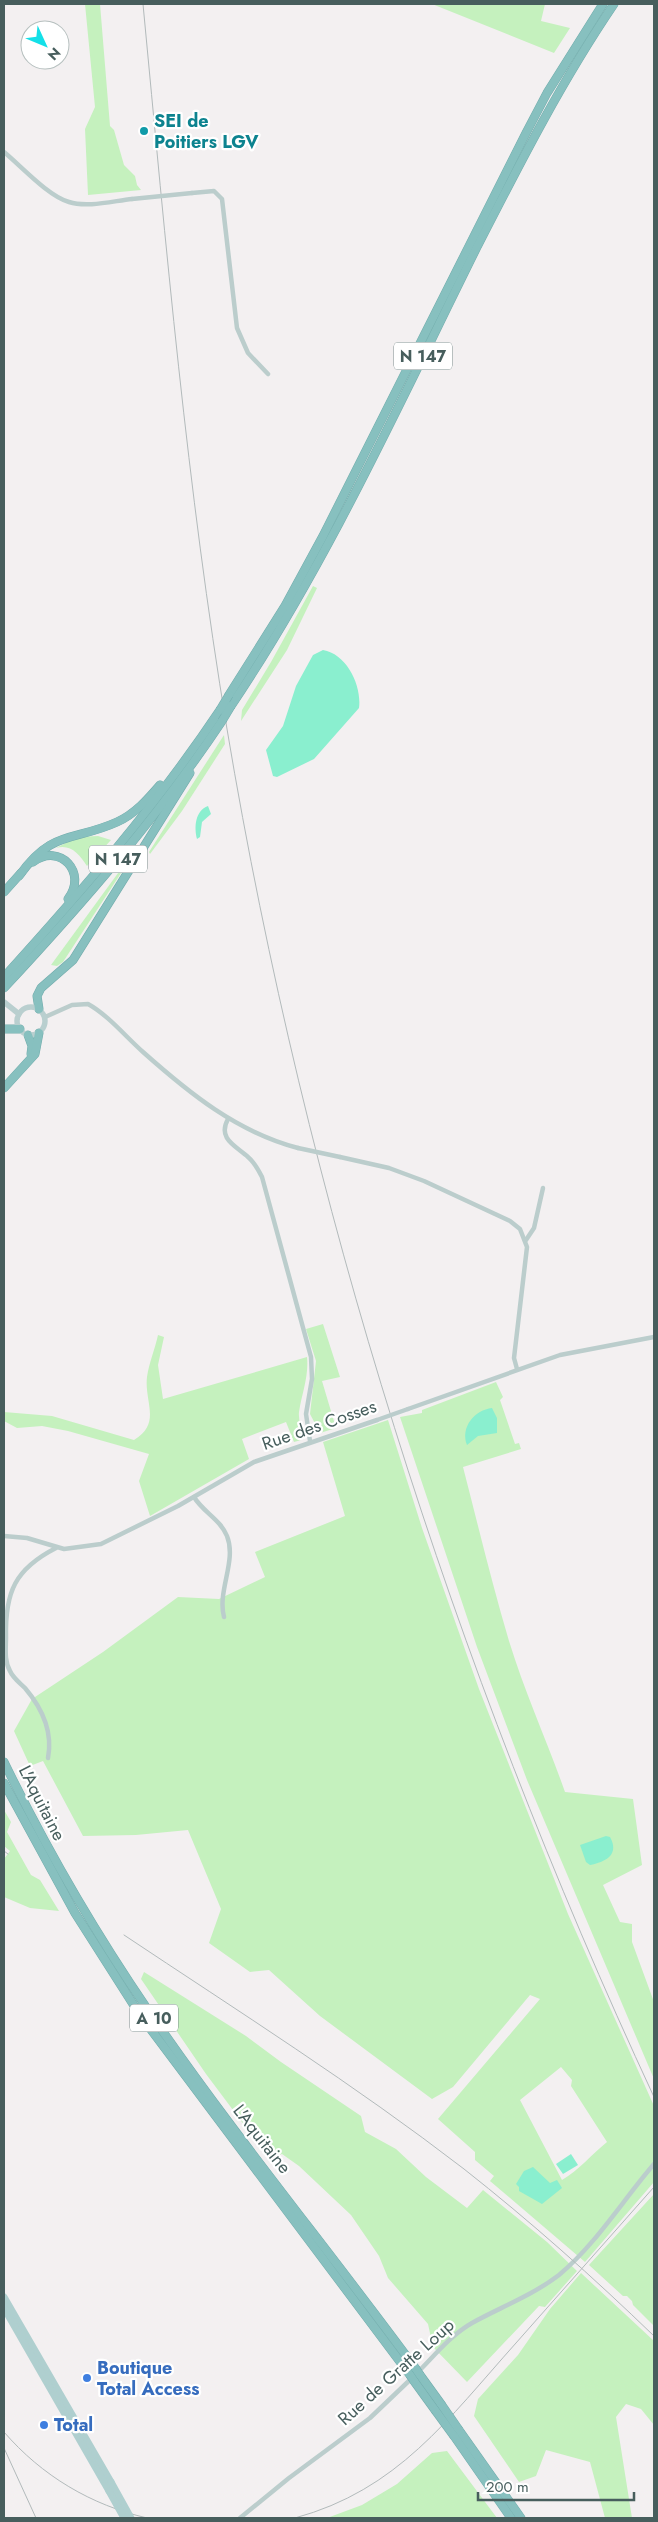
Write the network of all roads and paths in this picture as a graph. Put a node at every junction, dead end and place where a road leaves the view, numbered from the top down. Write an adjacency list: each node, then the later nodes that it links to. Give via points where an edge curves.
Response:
1 (603, 4): 6 (highway, N 147, bridge, via 547,93 319,543 284,606)
2 (614, 4): 5 (highway, N 147, via 531,140 339,523 246,692)
3 (4, 152): 4 (street, bridge, via 68,202 95,203 214,191 222,199 237,328 248,353)
4 (268, 374)
5 (222, 724): 11 (highway, N 147, via 140,832); 13 (highway, via 73,960 41,988 37,996)
6 (204, 734): 7 (highway, via 136,810 105,827 55,841 38,852); 9 (highway, N 147, via 133,829)
7 (19, 876): 8 (highway); 9 (highway, via 38,858 46,856 64,860 73,871 76,883 73,893)
8 (4, 892)
9 (48, 928): 10 (highway, N 147)
10 (4, 976)
11 (4, 988)
12 (6, 1004): 14 (main road)
13 (39, 1009): 14 (main road, via 30,1007); 15 (main road)
14 (19, 1014): 17 (main road, via 17,1022)
15 (45, 1017): 18 (main road, via 45,1026); 22 (street, via 80,1003 93,1008 165,1071)
16 (4, 1029): 17 (highway)
17 (20, 1029): 19 (main road)
18 (39, 1033): 19 (main road); 20 (highway, via 37,1049)
19 (28, 1035): 20 (highway, via 32,1052)
20 (27, 1063): 21 (highway)
21 (4, 1088)
22 (228, 1119): 24 (street, bridge, via 298,1148 389,1168 424,1181 510,1221); 27 (street, via 225,1127 227,1140 248,1157 262,1177 311,1357 312,1379 306,1414)
23 (543, 1188): 24 (street, via 534,1228)
24 (526, 1240): 26 (street, via 527,1255 514,1358)
25 (654, 1337): 26 (street, Rue des Cosses, via 560,1354)
26 (517, 1369): 27 (street, Rue des Cosses, bridge, via 408,1410)
27 (310, 1441): 28 (street, Rue des Cosses, via 254,1462)
28 (194, 1497): 30 (street, Rue des Cosses, via 101,1544); 31 (street, via 213,1515 227,1537 229,1548 222,1601)
29 (4, 1536): 30 (street, Rue des Cosses, via 27,1538)
30 (56, 1548): 32 (street, via 34,1560 21,1574 10,1593 5,1620 8,1667 34,1701 48,1728 51,1741)
31 (224, 1617)
32 (48, 1758)
33 (4, 1762): 41 (highway, L'Aquitaine / A 10, via 61,1871 142,2001)
34 (4, 1783): 36 (highway, L'Aquitaine / A 10)
35 (4, 1791): 36 (highway)
36 (19, 1812): 41 (highway, L'Aquitaine / A 10, via 83,1927 152,2032)
37 (654, 2164): 45 (street, Rue de Gratte Loup, via 560,2274 470,2324 379,2411)
38 (4, 2297): 40 (main road)
39 (4, 2308): 40 (main road)
40 (35, 2357): 43 (main road, bridge); 44 (main road, bridge)
41 (415, 2375): 42 (highway, L'Aquitaine / A 10, bridge)
42 (457, 2433): 46 (highway, L'Aquitaine / A 10); 47 (highway, L'Aquitaine / A 10)
43 (124, 2518)
44 (131, 2518)
45 (240, 2518)
46 (512, 2518)
47 (521, 2518)

